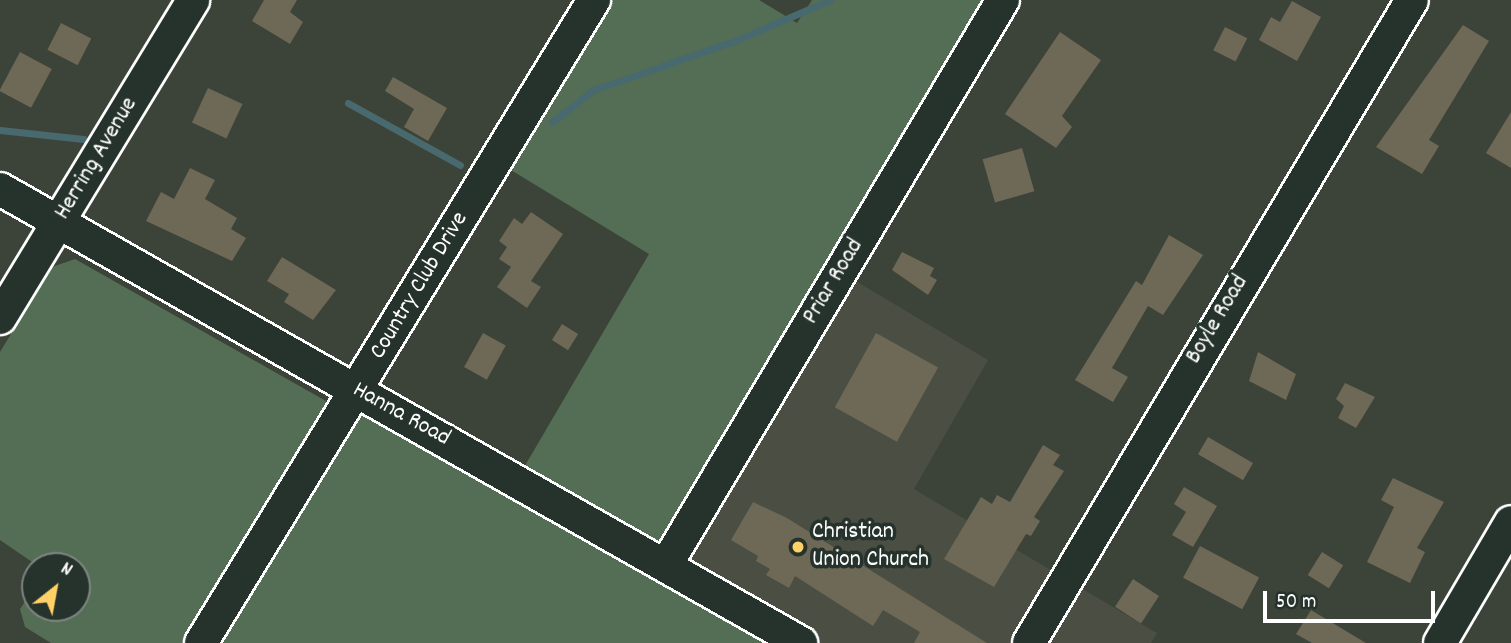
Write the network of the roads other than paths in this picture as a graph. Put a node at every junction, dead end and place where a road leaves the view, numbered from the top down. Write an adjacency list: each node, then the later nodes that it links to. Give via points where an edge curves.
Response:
1 (193, 0): 6 (street, Herring Avenue)
2 (594, 0): 8 (street, Country Club Drive)
3 (1003, 0): 10 (street, Priar Road)
4 (1412, 0): 13 (street, Boyle Road)
5 (0, 189): 6 (street, Hanna Road)
6 (59, 222): 7 (street, Herring Avenue); 8 (street, Hanna Road)
7 (0, 318)
8 (357, 390): 10 (street, Hanna Road); 11 (street, Country Club Drive)
9 (1511, 522): 14 (street)
10 (666, 565): 12 (street, Hanna Road)
11 (201, 643)
12 (801, 643)
13 (1029, 643)
14 (1440, 643)

